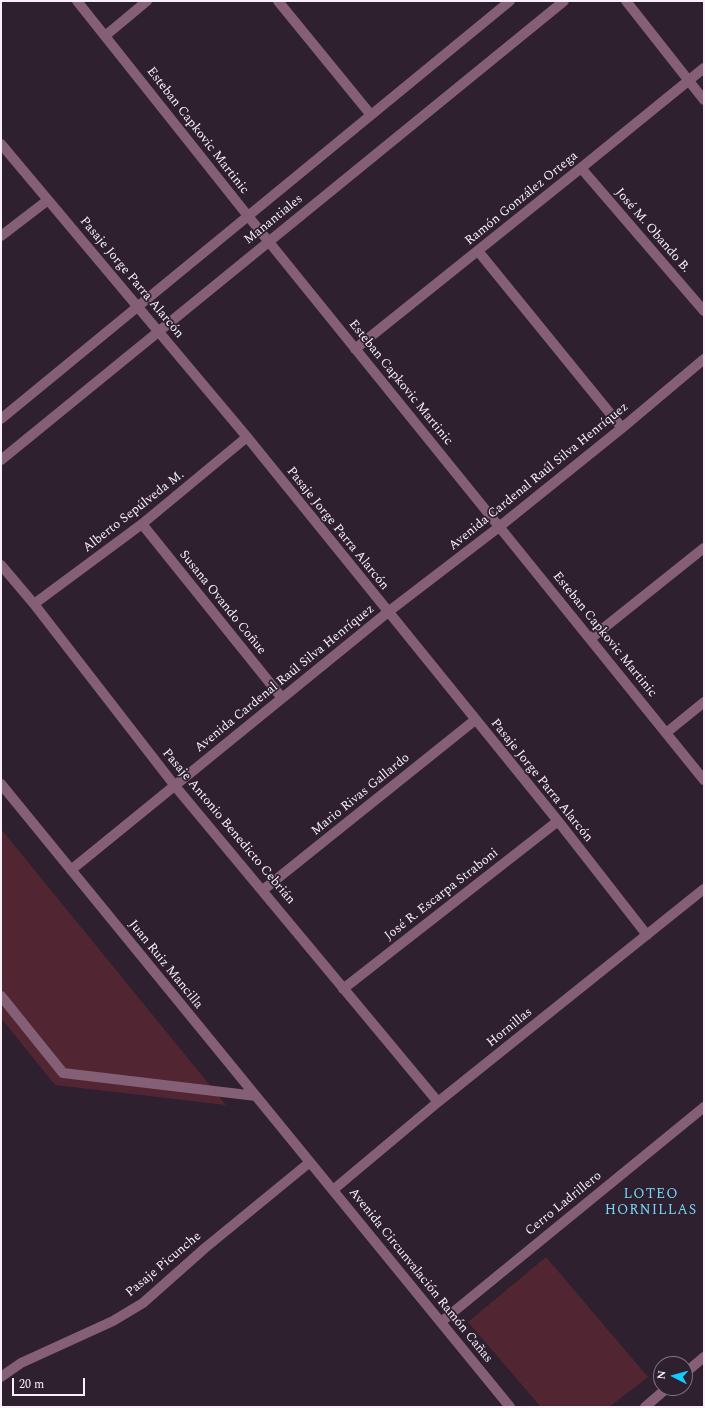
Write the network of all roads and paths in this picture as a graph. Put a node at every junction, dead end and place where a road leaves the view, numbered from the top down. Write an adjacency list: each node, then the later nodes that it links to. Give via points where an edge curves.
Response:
1 (78, 1): 7 (street, Esteban Capkovic Martinic)
2 (147, 1): 7 (street)
3 (278, 1): 11 (street)
4 (510, 1): 11 (street, Manantiales)
5 (564, 1): 17 (street, Manantiales)
6 (626, 1): 9 (street)
7 (105, 36): 15 (street, Esteban Capkovic Martinic)
8 (704, 68): 9 (street, Ramón González Ortega)
9 (688, 81): 10 (street); 13 (street, Ramón González Ortega)
10 (704, 100)
11 (371, 115): 15 (street, Manantiales)
12 (1, 144): 14 (street, Pasaje Jorge Parra Alarcón)
13 (581, 168): 18 (street, Ramón González Ortega); 20 (street, José M. Obando B.)
14 (48, 200): 16 (street); 19 (street, Pasaje Jorge Parra Alarcón)
15 (248, 216): 17 (street, Esteban Capkovic Martinic); 19 (street, Manantiales)
16 (1, 236)
17 (269, 242): 21 (street, Manantiales); 22 (street, Esteban Capkovic Martinic)
18 (478, 250): 22 (street, Ramón González Ortega); 25 (street)
19 (138, 306): 21 (street, Pasaje Jorge Parra Alarcón); 24 (street, Manantiales)
20 (704, 311)
21 (158, 332): 26 (street, Pasaje Jorge Parra Alarcón); 27 (street, Manantiales)
22 (355, 349): 29 (street, Esteban Capkovic Martinic)
23 (704, 359): 25 (street, Avenida Cardenal Raúl Silva Henríquez)
24 (1, 419)
25 (622, 428): 29 (street, Avenida Cardenal Raúl Silva Henríquez)
26 (247, 437): 28 (street, Alberto Sepúlveda M.); 33 (street, Pasaje Jorge Parra Alarcón)
27 (1, 460)
28 (142, 524): 32 (street, Alberto Sepúlveda M.); 35 (street, Susana Ovando Coñue)
29 (500, 527): 33 (street, Avenida Cardenal Raúl Silva Henríquez); 34 (street, Esteban Capkovic Martinic)
30 (704, 548): 34 (street)
31 (1, 565): 32 (street, Pasaje Antonio Benedicto Cebrián)
32 (34, 604): 41 (street, Pasaje Antonio Benedicto Cebrián)
33 (388, 612): 35 (street, Avenida Cardenal Raúl Silva Henríquez); 37 (street, Pasaje Jorge Parra Alarcón)
34 (590, 639): 38 (street, Esteban Capkovic Martinic)
35 (282, 698): 41 (street, Avenida Cardenal Raúl Silva Henríquez)
36 (704, 702): 38 (street)
37 (475, 720): 42 (street, Pasaje Jorge Parra Alarcón); 45 (street, Mario Rivas Gallardo)
38 (666, 733): 39 (street, Esteban Capkovic Martinic)
39 (704, 780)
40 (1, 784): 43 (street, Juan Ruiz Mancilla)
41 (175, 786): 43 (street, Avenida Cardenal Raúl Silva Henríquez); 45 (street, Pasaje Antonio Benedicto Cebrián)
42 (558, 821): 46 (street, Pasaje Jorge Parra Alarcón); 47 (street, José R. Escarpa Straboni)
43 (71, 870): 49 (street, Juan Ruiz Mancilla)
44 (704, 889): 46 (street, Hornillas)
45 (263, 890): 47 (street, Pasaje Antonio Benedicto Cebrián)
46 (647, 935): 50 (street, Hornillas)
47 (343, 989): 50 (street, Pasaje Antonio Benedicto Cebrián)
48 (1, 996): 49 (street, via 63,1073)
49 (256, 1096): 52 (street, Juan Ruiz Mancilla)
50 (438, 1102): 53 (street, Hornillas)
51 (704, 1107): 54 (street, Cerro Ladrillero)
52 (310, 1162): 53 (street, Avenida Circunvalación Ramón Cañas); 57 (street, Pasaje Picunche, via 205,1248 143,1303 113,1321 21,1363)
53 (333, 1190): 54 (street, Avenida Circunvalación Ramón Cañas)
54 (441, 1322): 59 (street, Avenida Circunvalación Ramón Cañas)
55 (704, 1357): 56 (street)
56 (693, 1366)
57 (1, 1378)
58 (658, 1396): 60 (street)
59 (510, 1407)
60 (645, 1407)

